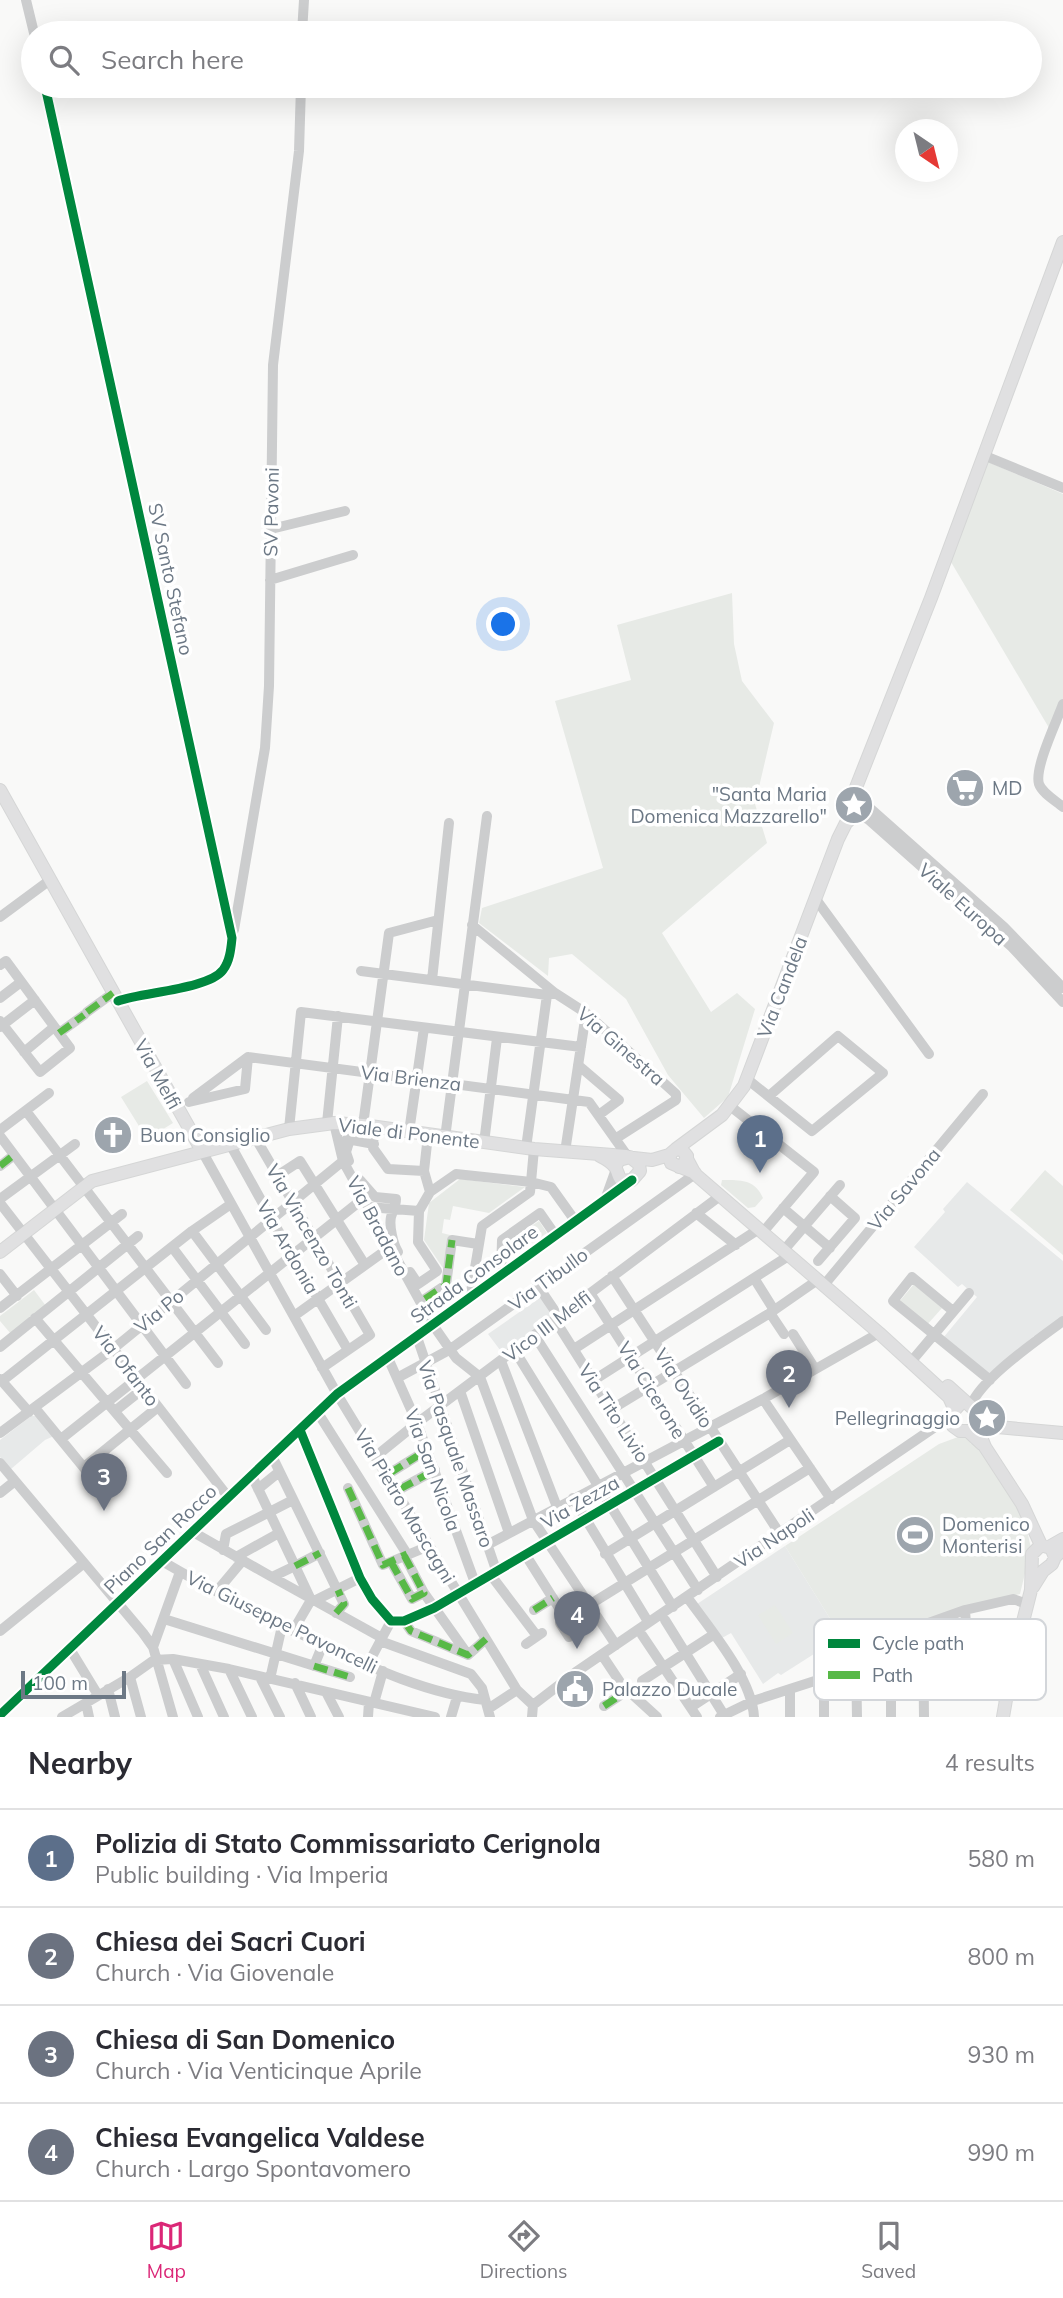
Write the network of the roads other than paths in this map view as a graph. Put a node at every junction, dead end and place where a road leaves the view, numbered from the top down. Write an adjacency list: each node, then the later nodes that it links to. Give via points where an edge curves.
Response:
1 (26, 0): 3 (street)
2 (304, 0): 4 (street)
3 (31, 21)
4 (303, 21)
5 (48, 98): 25 (street, SV Santo Stefano)
6 (301, 98): 11 (street, SV Pavoni, via 299,151 272,365)
7 (1063, 242): 8 (main road, Via Candela)
8 (982, 455): 9 (street); 16 (main road, Via Candela)
9 (1063, 488)
10 (345, 511): 11 (street)
11 (271, 529): 13 (street, SV Pavoni)
12 (353, 555): 13 (street)
13 (270, 580): 25 (street, SV Pavoni, via 265,748)
14 (1063, 704): 17 (street, via 1038,781)
15 (0, 790): 20 (main road, Via Melfi)
16 (855, 805): 21 (main road, Via Candela); 32 (street, Viale Europa, via 1004,927); 37 (street, Viale Europa, via 1012,947)
17 (1063, 807)
18 (487, 816): 24 (street)
19 (449, 823): 23 (street)
20 (50, 880): 22 (street); 34 (main road, Via Melfi)
21 (815, 898): 49 (street); 56 (main road, Via Candela)
22 (0, 917)
23 (438, 920): 28 (street, via 389,933); 29 (street)
24 (472, 925): 31 (street); 33 (street, Via Ginestra)
25 (232, 938): 34 (street, SV Santo Stefano, via 225,968 213,979)
26 (3, 963): 30 (street)
27 (361, 971): 28 (street)
28 (384, 974): 29 (street); 40 (street)
29 (432, 980): 31 (street)
30 (21, 982): 35 (street); 36 (street)
31 (465, 985): 33 (street); 44 (street)
32 (1063, 988)
33 (551, 994): 38 (street, Via Ginestra); 46 (street)
34 (116, 997): 43 (street); 64 (main road, Via Melfi)
35 (0, 998)
36 (35, 1000): 41 (street); 43 (street)
37 (1063, 1002)
38 (586, 1013): 47 (street); 77 (street, Via Ginestra, via 676,1094 676,1100)
39 (338, 1016): 40 (street); 51 (street, via 301,1012); 53 (street)
40 (378, 1023): 42 (street); 54 (street)
41 (1, 1024): 48 (street)
42 (424, 1028): 44 (street); 55 (street)
43 (57, 1030): 48 (street); 48 (street, via 70,1048 40,1072)
44 (458, 1032): 45 (street); 57 (street)
45 (497, 1038): 46 (street); 58 (street)
46 (541, 1042): 47 (street); 60 (street)
47 (581, 1047): 52 (street)
48 (24, 1052)
49 (929, 1054)
50 (248, 1057): 51 (street, Via Brienza); 64 (street); 64 (street, via 244,1089)
51 (296, 1063): 53 (street, Via Brienza); 70 (street)
52 (579, 1065): 63 (street); 67 (street, via 619,1100)
53 (332, 1068): 54 (street, Via Brienza); 69 (street)
54 (371, 1073): 55 (street, Via Brienza); 68 (street)
55 (416, 1078): 57 (street, Via Brienza); 71 (street)
56 (747, 1079): 62 (street); 65 (main road, Via Candela)
57 (452, 1083): 58 (street, Via Brienza); 75 (street)
58 (491, 1088): 60 (street, Via Brienza); 78 (street)
59 (48, 1093): 66 (street)
60 (534, 1093): 63 (street, Via Brienza); 82 (street)
61 (983, 1094): 151 (street, Via Savona)
62 (769, 1096): 62 (street, via 812,1131 883,1073 838,1036)
63 (573, 1099): 67 (street, via 589,1102); 84 (street)
64 (183, 1105): 83 (main road, Via Melfi)
65 (730, 1106): 89 (main road, Via Candela, via 694,1136); 111 (street, via 814,1172)
66 (26, 1111): 72 (street); 87 (street)
67 (600, 1114): 77 (street)
68 (369, 1126): 69 (main road, Viale di Ponente); 71 (main road, Viale di Ponente); 81 (street)
69 (332, 1128): 70 (main road, Viale di Ponente); 76 (street); 90 (street, Via Bradano)
70 (289, 1129): 74 (main road, Viale di Ponente)
71 (409, 1132): 73 (main road, Viale di Ponente)
72 (0, 1133): 86 (street)
73 (428, 1135): 75 (main road, Viale di Ponente); 93 (street)
74 (255, 1137): 80 (main road, Viale di Ponente); 95 (street, Via Vincenzo Tonti)
75 (445, 1138): 78 (main road, Viale di Ponente)
76 (350, 1139): 81 (street); 110 (street, via 349,1163 365,1188 375,1198 396,1199)
77 (617, 1141): 85 (street); 88 (street)
78 (484, 1143): 82 (main road, Viale di Ponente)
79 (75, 1144): 87 (street)
80 (230, 1144): 83 (main road, Viale di Ponente); 116 (street, Via Ardonia)
81 (374, 1144): 93 (street, via 388,1169)
82 (530, 1148): 84 (main road, Viale di Ponente); 98 (street)
83 (202, 1151): 101 (main road, Viale di Ponente, via 104,1177); 109 (street, Via Melfi)
84 (565, 1152): 85 (main road, Viale di Ponente)
85 (602, 1154): 88 (main road, Viale di Ponente); 92 (main road)
86 (14, 1155): 91 (street); 96 (street)
87 (59, 1155): 96 (street); 101 (street)
88 (629, 1157): 89 (main road, Viale di Ponente); 92 (main road, via 619,1160); 97 (main road, via 640,1167)
89 (678, 1158): 94 (main road); 97 (main road)
90 (343, 1161): 99 (street, Via Po); 108 (street, Via Bradano)
91 (0, 1166)
92 (615, 1170): 97 (main road, via 620,1179); 106 (street)
93 (424, 1171): 102 (street)
94 (695, 1174): 103 (main road); 153 (street, Via Tibullo)
95 (277, 1176): 99 (street, via 300,1161); 107 (street, Via Vincenzo Tonti)
96 (30, 1177): 105 (street); 112 (street)
97 (635, 1178): 106 (street, Strada Consolare)
98 (531, 1182): 102 (street, via 456,1174); 118 (street, via 551,1187); 128 (street, via 530,1192 482,1226)
99 (315, 1184): 107 (street, Via Po); 117 (street)
100 (840, 1185): 104 (street)
101 (82, 1188): 112 (main road, Viale di Ponente); 119 (street)
102 (430, 1192): 113 (street)
103 (720, 1196): 114 (street, Vico III Melfi); 122 (main road)
104 (830, 1196): 120 (street); 134 (street, via 855,1218)
105 (0, 1201): 123 (street, Via Ofanto)
106 (605, 1201): 118 (street, Strada Consolare)
107 (293, 1202): 116 (street, Via Po); 127 (street, Via Vincenzo Tonti)
108 (366, 1202): 110 (street); 117 (street); 133 (street, Via Bradano)
109 (231, 1205): 121 (street); 126 (street, Via Melfi)
110 (396, 1208): 113 (street); 149 (street, via 390,1219 395,1247)
111 (783, 1208): 120 (street); 122 (street)
112 (54, 1209): 123 (main road, Viale di Ponente); 129 (street)
113 (419, 1210): 149 (street, via 418,1242 437,1270 418,1284)
114 (696, 1213): 131 (street); 147 (street, Vico III Melfi)
115 (122, 1214): 119 (street)
116 (272, 1220): 126 (street, Via Po); 137 (street, Via Ardonia)
117 (337, 1220): 127 (street); 140 (street)
118 (576, 1222): 125 (street, Strada Consolare)
119 (110, 1223): 129 (street); 130 (street)
120 (804, 1226): 134 (street); 136 (street)
121 (192, 1231): 132 (street); 139 (street)
122 (761, 1231): 131 (street); 136 (main road)
123 (24, 1233): 135 (main road, Viale di Ponente); 143 (street, Via Ofanto)
124 (138, 1236): 130 (street)
125 (556, 1236): 146 (street, Strada Consolare); 146 (street, Strada Consolare, via 540,1213 530,1220 502,1241)
126 (250, 1238): 139 (street, Via Po); 144 (street, Via Melfi)
127 (314, 1238): 137 (street); 152 (street, Via Vincenzo Tonti)
128 (478, 1244): 161 (street); 162 (street, via 452,1240 446,1285)
129 (81, 1245): 141 (street); 143 (street)
130 (127, 1245): 141 (street); 142 (street)
131 (736, 1245): 165 (street)
132 (172, 1247): 142 (street); 150 (street)
133 (389, 1248): 140 (street); 149 (street, Via Bradano)
134 (830, 1248): 138 (street)
135 (0, 1252)
136 (787, 1253): 148 (street); 151 (main road)
137 (292, 1255): 144 (street); 160 (street, Via Ardonia)
138 (818, 1261)
139 (218, 1265): 150 (street, Via Po); 159 (street)
140 (365, 1265): 152 (street)
141 (99, 1268): 154 (street); 155 (street)
142 (145, 1268): 154 (street); 163 (street)
143 (51, 1269): 155 (street, Via Ofanto); 158 (street)
144 (270, 1273): 159 (street); 170 (street, Via Melfi)
145 (0, 1274): 158 (street)
146 (501, 1276): 161 (street, Strada Consolare)
147 (612, 1276): 156 (street, Vico III Melfi); 165 (street, Via Ovidio)
148 (754, 1278): 166 (street); 184 (street)
149 (410, 1279): 175 (street, Via Bradano)
150 (197, 1280): 163 (street, Via Po); 168 (street)
151 (821, 1282): 166 (street, Via Savona); 178 (main road)
152 (340, 1283): 160 (street); 189 (street, Via Vincenzo Tonti, via 370,1335)
153 (538, 1286): 172 (street, Via Tito Livio); 190 (street, Via Tibullo)
154 (116, 1291): 169 (street); 174 (street)
155 (69, 1292): 169 (street, Via Ofanto); 171 (street)
156 (590, 1293): 172 (street, Vico III Melfi); 176 (street, Via Cicerone)
157 (970, 1293): 167 (street)
158 (17, 1296): 164 (street)
159 (241, 1296): 168 (street); 177 (street)
160 (318, 1298): 170 (street); 189 (street, Via Ardonia)
161 (470, 1298): 175 (street, Strada Consolare)
162 (425, 1299)
163 (170, 1302): 174 (street, Via Po); 179 (street)
164 (0, 1308)
165 (634, 1310): 176 (street); 184 (street, Via Ovidio)
166 (772, 1311): 200 (street); 202 (street, Via Savona)
167 (954, 1311): 180 (street); 180 (street, via 912,1277 893,1301)
168 (221, 1312): 179 (street); 185 (street)
169 (86, 1314): 183 (street); 187 (street, Via Ofanto)
170 (294, 1316): 199 (street, Via Melfi)
171 (35, 1318): 183 (street); 186 (street)
172 (557, 1318): 181 (street, Vico III Melfi); 188 (street, Via Tito Livio)
173 (1063, 1321): 207 (street)
174 (142, 1325): 187 (street, Via Po); 193 (street)
175 (433, 1325): 182 (street, Strada Consolare); 190 (street, Via Bradano)
176 (611, 1326): 188 (street); 192 (street, Via Cicerone)
177 (266, 1330)
178 (879, 1333): 196 (main road); 200 (street)
179 (195, 1334): 193 (street); 197 (street)
180 (934, 1335): 196 (street); 207 (street)
181 (535, 1336): 191 (street, Vico III Melfi); 242 (street)
182 (416, 1337): 194 (street, Strada Consolare); 198 (street, Via Pasquale Massaro)
183 (54, 1339): 201 (street); 205 (street)
184 (654, 1341): 192 (street); 202 (street, Via Ovidio)
185 (245, 1344)
186 (0, 1347)
187 (113, 1349): 201 (street, Via Po); 208 (street, Via Ofanto)
188 (574, 1349): 206 (street, Via Tito Livio)
189 (348, 1350): 199 (street)
190 (449, 1350): 198 (street, Via Tibullo); 203 (street, Via Bradano)
191 (515, 1351): 195 (street, Vico III Melfi); 250 (street)
192 (631, 1356): 206 (street); 210 (street, Via Cicerone)
193 (166, 1357): 208 (street); 209 (street)
194 (388, 1358): 204 (street, Via San Nicola); 212 (street, Strada Consolare)
195 (501, 1361): 203 (street, Vico III Melfi); 263 (street)
196 (912, 1361): 221 (main road)
197 (218, 1363)
198 (426, 1364): 204 (street, Via Tibullo); 215 (street, Via Pasquale Massaro)
199 (323, 1368): 212 (street, Via Melfi)
200 (815, 1369): 213 (street)
201 (81, 1373): 214 (street); 218 (street, Via Po)
202 (674, 1373): 210 (street, Via Savona); 223 (street, Via Ovidio)
203 (480, 1377): 211 (street, Vico III Melfi); 267 (street)
204 (397, 1378): 222 (street, Via San Nicola)
205 (1, 1380): 218 (street)
206 (594, 1380): 217 (street, Via Tito Livio)
207 (990, 1380): 221 (street, via 975,1394)
208 (141, 1384): 214 (street); 216 (street, Via Ofanto); 219 (street)
209 (186, 1384)
210 (649, 1386): 217 (street, Via Savona); 229 (street, Via Cicerone)
211 (460, 1391): 215 (street, Vico III Melfi); 271 (street)
212 (337, 1394): 220 (street, Piano San Rocco); 235 (street, Via Pietro Mascagni)
213 (763, 1399): 223 (street); 230 (street)
214 (107, 1402): 219 (street); 228 (street)
215 (441, 1406): 222 (street, Vico III Melfi); 277 (street, Via Pasquale Massaro)
216 (159, 1407): 224 (street); 257 (street, Via Ofanto)
217 (612, 1409): 236 (street, Via Tito Livio)
218 (32, 1410): 226 (street, Via Po); 228 (street)
219 (115, 1411): 224 (street)
220 (318, 1413): 225 (street, Piano San Rocco); 283 (street)
221 (965, 1416): 227 (main road, via 996,1427); 259 (street, Via Napoli, via 930,1429); 281 (main road, via 1022,1504)
222 (417, 1423): 232 (street, Via San Nicola); 235 (street, Vico III Melfi)
223 (710, 1426): 229 (street); 231 (street, Via Ovidio)
224 (130, 1430): 238 (street); 244 (street)
225 (300, 1430): 233 (street, Piano San Rocco); 296 (street)
226 (0, 1433)
227 (1063, 1433)
228 (61, 1439): 238 (street)
229 (682, 1439): 234 (street, Via Cicerone); 236 (street)
230 (790, 1440): 239 (street); 243 (street)
231 (719, 1441): 234 (street, Via Zezza); 243 (street, Via Ovidio)
232 (427, 1450): 240 (street, Via San Nicola); 245 (street)
233 (272, 1456): 241 (street); 246 (street, Piano San Rocco)
234 (694, 1456): 247 (street, Via Zezza); 251 (street, Via Cicerone)
235 (375, 1457): 278 (street, Via Pietro Mascagni)
236 (645, 1460): 242 (street); 247 (street, Via Tito Livio)
237 (0, 1463): 248 (street)
238 (83, 1467): 249 (street)
239 (810, 1468): 259 (street); 261 (street)
240 (435, 1470): 254 (street); 297 (street, Via San Nicola)
241 (279, 1472): 253 (street); 260 (street)
242 (621, 1472): 250 (street); 255 (street)
243 (739, 1472): 251 (street); 261 (street, Via Ovidio)
244 (167, 1473)
245 (390, 1473)
246 (252, 1475): 253 (street); 257 (street, Piano San Rocco)
247 (656, 1478): 255 (street, Via Zezza); 264 (street, Via Tito Livio)
248 (15, 1480): 256 (street); 288 (street)
249 (94, 1480)
250 (597, 1485): 258 (street); 262 (street)
251 (714, 1487): 264 (street)
252 (348, 1488): 289 (street)
253 (258, 1489): 265 (street)
254 (400, 1489)
255 (633, 1491): 262 (street, Via Zezza); 268 (street)
256 (0, 1493)
257 (229, 1498): 269 (street, Piano San Rocco)
258 (573, 1498): 263 (street); 266 (street)
259 (831, 1499): 272 (street, Via Napoli)
260 (293, 1500): 265 (street); 282 (street)
261 (757, 1500): 272 (street, Via Ovidio); 274 (street)
262 (609, 1505): 266 (street, Via Zezza); 273 (street)
263 (557, 1507): 267 (street)
264 (676, 1510): 268 (street); 274 (street, Via Tito Livio)
265 (269, 1513): 270 (street); 279 (street, via 226,1534)
266 (584, 1519): 276 (street, Via Zezza); 285 (street)
267 (533, 1520): 271 (street); 276 (street)
268 (655, 1523): 273 (street); 280 (street)
269 (193, 1532): 279 (street); 287 (street, Piano San Rocco)
270 (279, 1533): 286 (street); 290 (street)
271 (509, 1533): 277 (street)
272 (780, 1534): 295 (street, Via Napoli)
273 (630, 1539): 285 (street); 291 (street)
274 (694, 1539): 280 (street); 295 (street, Via Tito Livio)
275 (1063, 1539): 281 (main road)
276 (547, 1541): 284 (street, Via Zezza); 310 (street)
277 (487, 1545): 293 (street, Via Pasquale Massaro)
278 (429, 1546): 283 (street); 304 (street, Via Pietro Mascagni)
279 (223, 1550): 286 (street)
280 (673, 1552): 291 (street); 300 (street)
281 (1046, 1552): 301 (main road); 301 (main road, via 1038,1567 1046,1569)
282 (320, 1553): 290 (street); 299 (street)
283 (405, 1554): 289 (street); 303 (street)
284 (525, 1554): 293 (street, Via Zezza); 306 (street)
285 (606, 1554): 298 (street)
286 (239, 1558): 294 (street); 302 (street)
287 (162, 1561): 292 (street, Via Giuseppe Pavoncelli); 308 (street, Piano San Rocco)
288 (84, 1563): 308 (street); 326 (street, Piano San Rocco)
289 (387, 1563): 303 (street, via 412,1599)
290 (295, 1566): 294 (street); 307 (street)
291 (648, 1568): 298 (street); 311 (street)
292 (180, 1572): 302 (street, Via Giuseppe Pavoncelli); 316 (street)
293 (493, 1572): 297 (street, Via Zezza); 334 (street, Via Pasquale Massaro, via 540,1634)
294 (272, 1577): 307 (street)
295 (717, 1577): 300 (street, Via Napoli)
296 (360, 1578): 299 (street); 322 (street)
297 (475, 1583): 304 (street, Via Zezza)
298 (624, 1583): 310 (street); 320 (street)
299 (338, 1590): 307 (street); 315 (street, via 344,1604)
300 (698, 1590): 305 (street, Via Napoli)
301 (1031, 1590): 309 (main road)
302 (217, 1591): 325 (street, Via Giuseppe Pavoncelli)
303 (424, 1593): 312 (street)
304 (458, 1593): 312 (street, Via Zezza); 332 (street, Via Pietro Mascagni)
305 (687, 1597): 311 (street, Via Napoli); 329 (street)
306 (553, 1598): 314 (street); 324 (street)
307 (313, 1600): 315 (street); 327 (street)
308 (118, 1603): 336 (street); 337 (street, Piano San Rocco)
309 (1027, 1604): 313 (street, via 1013,1599); 319 (main road)
310 (589, 1605): 324 (street); 335 (street)
311 (673, 1607): 335 (street, Via Napoli)
312 (434, 1608): 323 (street, Via Zezza); 340 (street)
313 (965, 1609): 317 (street); 318 (street)
314 (534, 1610)
315 (336, 1613): 331 (street)
316 (164, 1619): 336 (street); 338 (street)
317 (939, 1619)
318 (966, 1619)
319 (1023, 1619)
320 (647, 1620)
321 (665, 1620): 339 (street)
322 (391, 1621): 323 (street); 331 (street)
323 (404, 1621): 340 (street, via 411,1631)
324 (563, 1621): 330 (street)
325 (282, 1626): 327 (street, Via Giuseppe Pavoncelli); 338 (street)
326 (0, 1631)
327 (293, 1631): 333 (street, Via Giuseppe Pavoncelli)
328 (642, 1635): 347 (street)
329 (713, 1635): 339 (street); 350 (street)
330 (569, 1637)
331 (381, 1639): 346 (street); 371 (street, via 471,1674 482,1688)
332 (486, 1639): 340 (street); 359 (street, Via Pietro Mascagni)
333 (323, 1644): 345 (street); 346 (street, Via Giuseppe Pavoncelli)
334 (526, 1644)
335 (617, 1645): 341 (street, Via Napoli)
336 (153, 1647): 343 (street)
337 (70, 1649): 363 (street); 370 (street, Piano San Rocco)
338 (275, 1652): 345 (street); 353 (street)
339 (686, 1653): 347 (street); 362 (street)
340 (468, 1655)
341 (602, 1655): 360 (street); 372 (street, Via Napoli, via 576,1672)
342 (173, 1659): 343 (street); 344 (street); 379 (street)
343 (155, 1660): 351 (street); 378 (street)
344 (200, 1664): 348 (street); 380 (street)
345 (314, 1666): 352 (street)
346 (367, 1666): 349 (street, Via Giuseppe Pavoncelli)
347 (663, 1667): 354 (street); 369 (street)
348 (229, 1669): 353 (street); 381 (street)
349 (383, 1671): 364 (street, Via Giuseppe Pavoncelli); 366 (street)
350 (741, 1674): 362 (street); 365 (street)
351 (130, 1677): 357 (street); 377 (street)
352 (350, 1677)
353 (265, 1678): 356 (street); 382 (street)
354 (642, 1681)
355 (814, 1681): 358 (street)
356 (295, 1684): 361 (street); 383 (street)
357 (108, 1689): 363 (street); 376 (street)
358 (790, 1689): 365 (street); 391 (street)
359 (517, 1690): 371 (street); 372 (street, Via Pietro Mascagni)
360 (628, 1690): 368 (street); 388 (street)
361 (326, 1692): 366 (street); 384 (street)
362 (711, 1693): 369 (street); 373 (street)
363 (98, 1695): 367 (street)
364 (457, 1697): 371 (street, Via Giuseppe Pavoncelli); 387 (street)
365 (753, 1701): 373 (street); 390 (street)
366 (372, 1702): 385 (street); 386 (street)
367 (86, 1703): 374 (street); 375 (street)
368 (604, 1706)
369 (691, 1707): 389 (street)
370 (2, 1709)
371 (488, 1709)
372 (534, 1713)
373 (722, 1716)
374 (63, 1717)
375 (89, 1717)
376 (115, 1717)
377 (141, 1717)
378 (173, 1717)
379 (198, 1717)
380 (224, 1717)
381 (252, 1717)
382 (280, 1717)
383 (311, 1717)
384 (338, 1717)
385 (368, 1717)
386 (435, 1717)
387 (450, 1717)
388 (657, 1717)
389 (697, 1717)
390 (754, 1717)
391 (790, 1717)

